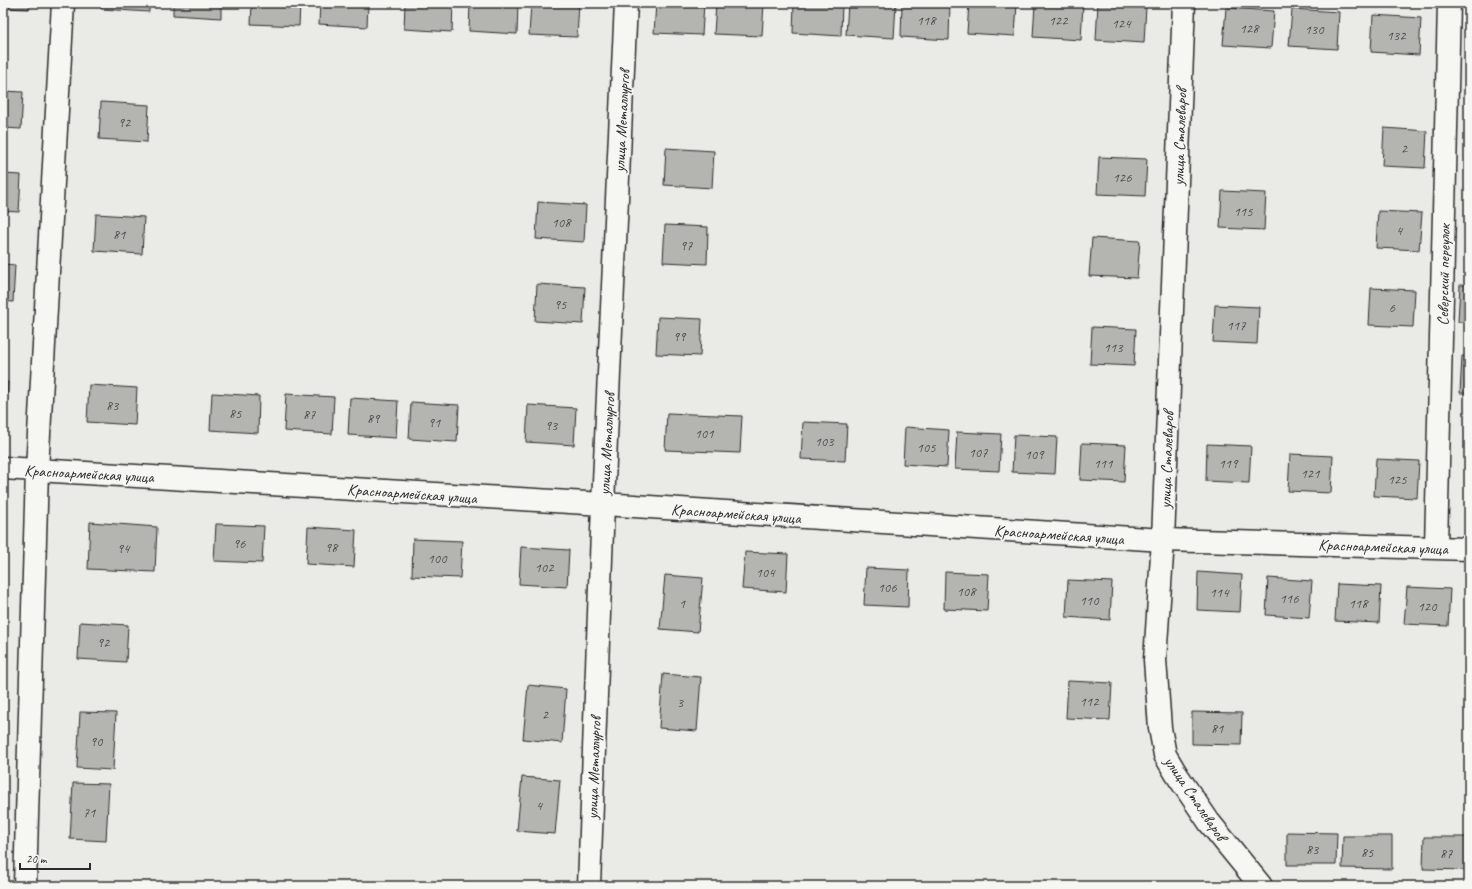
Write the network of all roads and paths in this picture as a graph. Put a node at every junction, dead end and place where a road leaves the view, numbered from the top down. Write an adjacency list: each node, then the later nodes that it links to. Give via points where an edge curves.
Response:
1 (63, 3): 6 (street)
2 (626, 3): 7 (street, улица Металлургов)
3 (1184, 3): 8 (street, улица Сталеваров)
4 (1449, 3): 9 (street, Северский переулок)
5 (3, 468): 6 (street, Красноармейская улица)
6 (37, 470): 7 (street, Красноармейская улица); 11 (street)
7 (603, 504): 8 (street, Красноармейская улица); 12 (street, улица Металлургов)
8 (1163, 540): 9 (street, Красноармейская улица); 13 (street, улица Сталеваров, via 1155,660 1160,728 1165,755 1209,822)
9 (1436, 547): 10 (street, Красноармейская улица)
10 (1469, 549)
11 (25, 886)
12 (588, 886)
13 (1261, 886)

